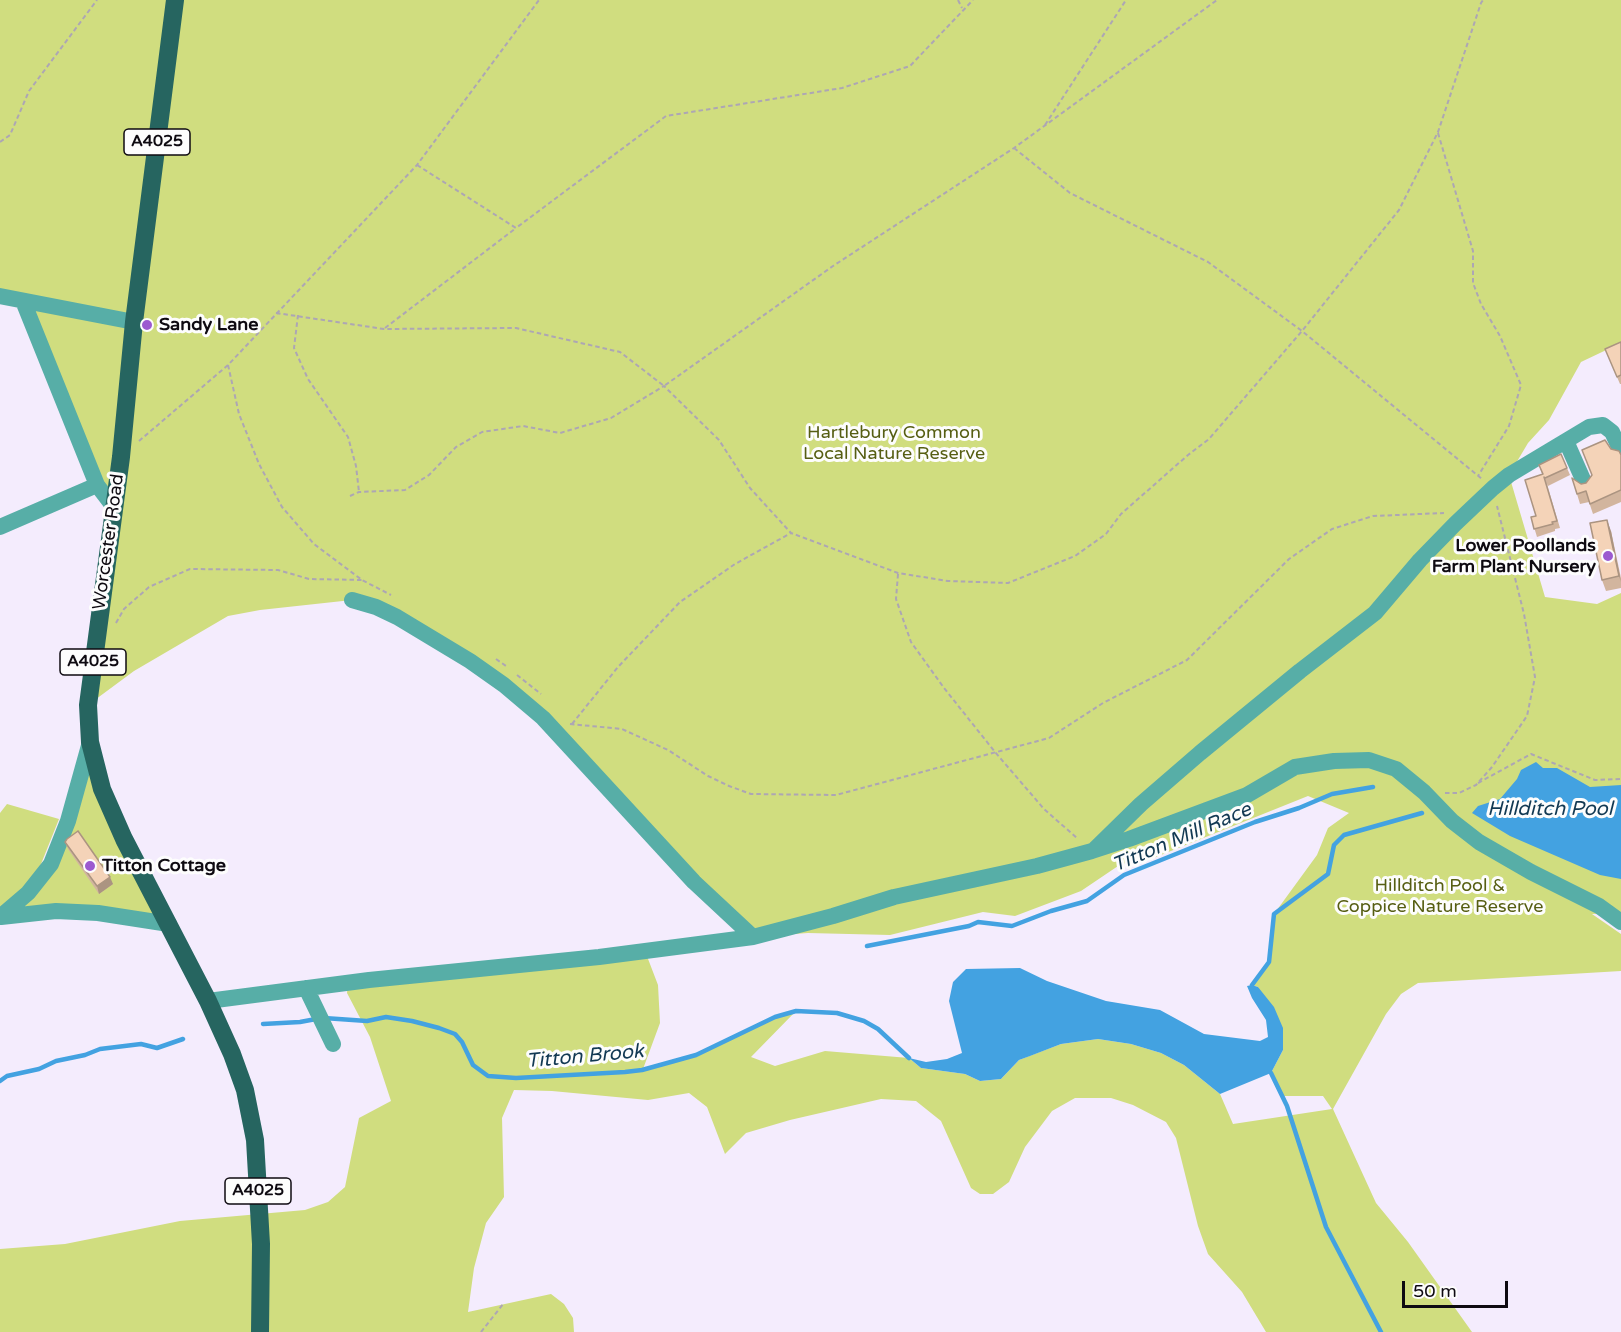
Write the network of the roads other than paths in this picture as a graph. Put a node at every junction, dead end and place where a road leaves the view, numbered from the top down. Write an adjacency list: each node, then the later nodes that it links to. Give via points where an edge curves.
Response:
1 (175, 0): 4 (main road, Worcester Road / A4025)
2 (0, 296): 3 (street)
3 (24, 301): 4 (street); 8 (street)
4 (134, 322): 9 (main road, Worcester Road / A4025)
5 (1566, 441): 6 (street, via 1589,427 1603,425 1612,432); 7 (street); 13 (street, via 1493,488 1420,560 1374,613 1200,753)
6 (1621, 451)
7 (1585, 484)
8 (97, 485): 9 (street); 10 (street)
9 (113, 506): 12 (main road, Worcester Road / A4025, via 88,705)
10 (0, 527)
11 (352, 600): 17 (street, via 398,617 470,661 543,718 566,731 694,882)
12 (90, 742): 14 (street, via 68,821 51,864 28,893); 16 (main road, Worcester Road / A4025, via 102,789)
13 (1092, 851): 15 (street, via 1247,795 1295,767 1369,760 1396,769 1479,842 1599,906); 17 (street, via 894,897)
14 (0, 917): 16 (street, via 56,911)
15 (1621, 922)
16 (169, 924): 19 (main road, Worcester Road / A4025)
17 (753, 937): 18 (street)
18 (306, 988): 19 (street); 20 (street)
19 (211, 1008): 21 (main road, Worcester Road / A4025, via 245,1090 255,1140 261,1244)
20 (333, 1044)
21 (260, 1332)

